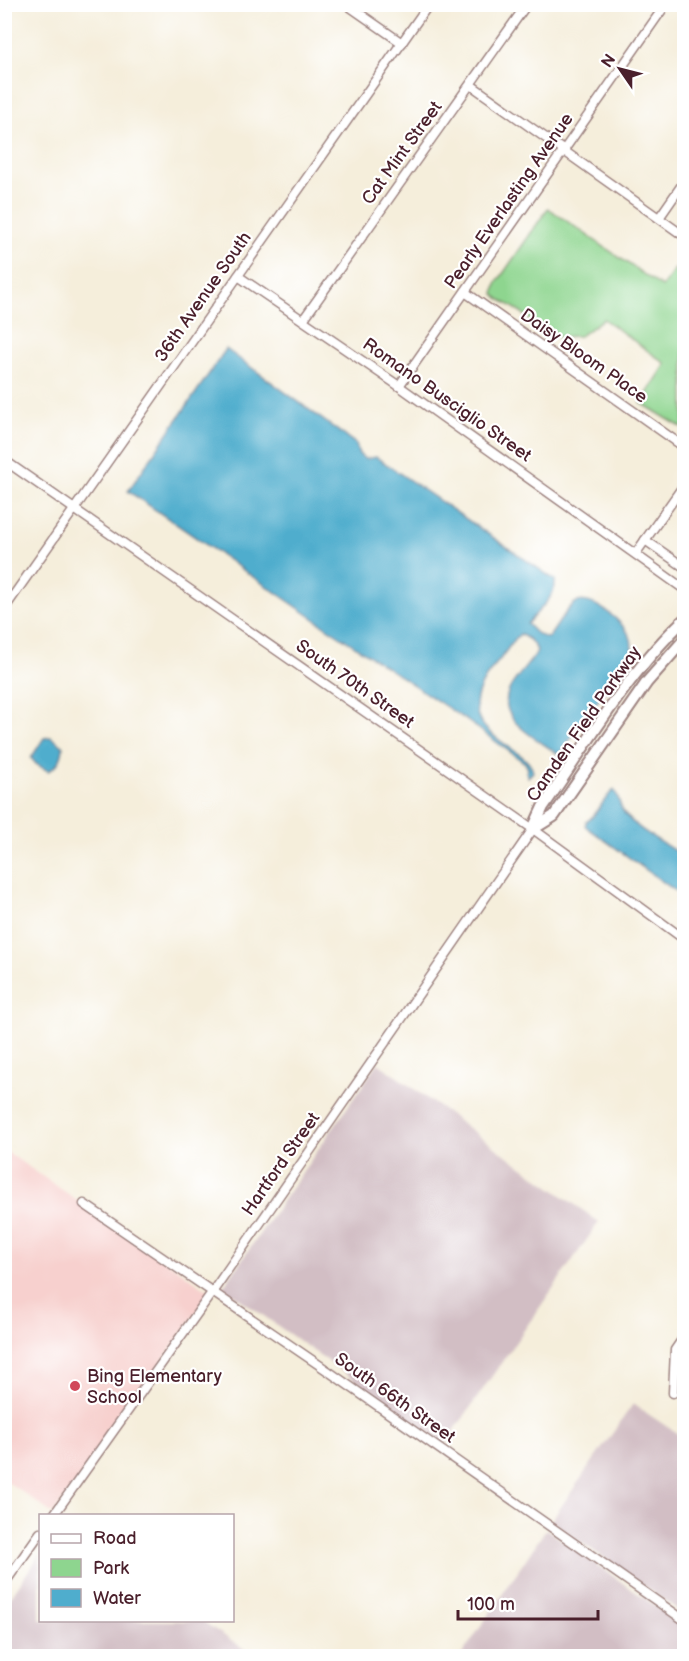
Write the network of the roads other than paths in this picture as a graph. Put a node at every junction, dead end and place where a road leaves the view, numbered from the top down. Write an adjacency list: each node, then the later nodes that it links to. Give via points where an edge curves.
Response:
1 (345, 4): 5 (street)
2 (429, 4): 5 (street, 36th Avenue South)
3 (527, 4): 6 (street, Cat Mint Street)
4 (666, 4): 7 (street, Pearly Everlasting Avenue)
5 (402, 43): 11 (street, 36th Avenue South)
6 (471, 85): 7 (street); 13 (street, Cat Mint Street)
7 (564, 151): 9 (street); 12 (street, Pearly Everlasting Avenue)
8 (684, 182): 9 (street)
9 (659, 218): 10 (street)
10 (684, 236)
11 (238, 276): 13 (street, Romano Busciglio Street); 18 (street, 36th Avenue South)
12 (465, 292): 14 (street, Pearly Everlasting Avenue); 15 (street, Daisy Bloom Place)
13 (303, 320): 14 (street, Romano Busciglio Street)
14 (399, 386): 20 (street, Romano Busciglio Street)
15 (684, 447)
16 (4, 460): 18 (street, South 70th Street)
17 (684, 485): 19 (street)
18 (75, 509): 23 (street, 36th Avenue South); 26 (street, South 70th Street)
19 (645, 540): 20 (street); 21 (street)
20 (636, 553): 22 (street, Romano Busciglio Street)
21 (684, 567)
22 (684, 589)
23 (4, 609)
24 (684, 620): 26 (street, Camden Field Parkway, via 636,674 543,807)
25 (684, 639): 26 (street, Camden Field Parkway, via 647,682 554,816)
26 (533, 829): 27 (street, South 70th Street); 29 (street, Hartford Street)
27 (684, 939)
28 (84, 1204): 29 (street, South 66th Street)
29 (213, 1291): 32 (street, Hartford Street); 35 (street, South 66th Street)
30 (684, 1337): 31 (street, via 675,1350)
31 (673, 1393)
32 (54, 1514)
33 (39, 1534): 34 (street)
34 (4, 1584)
35 (684, 1620)

